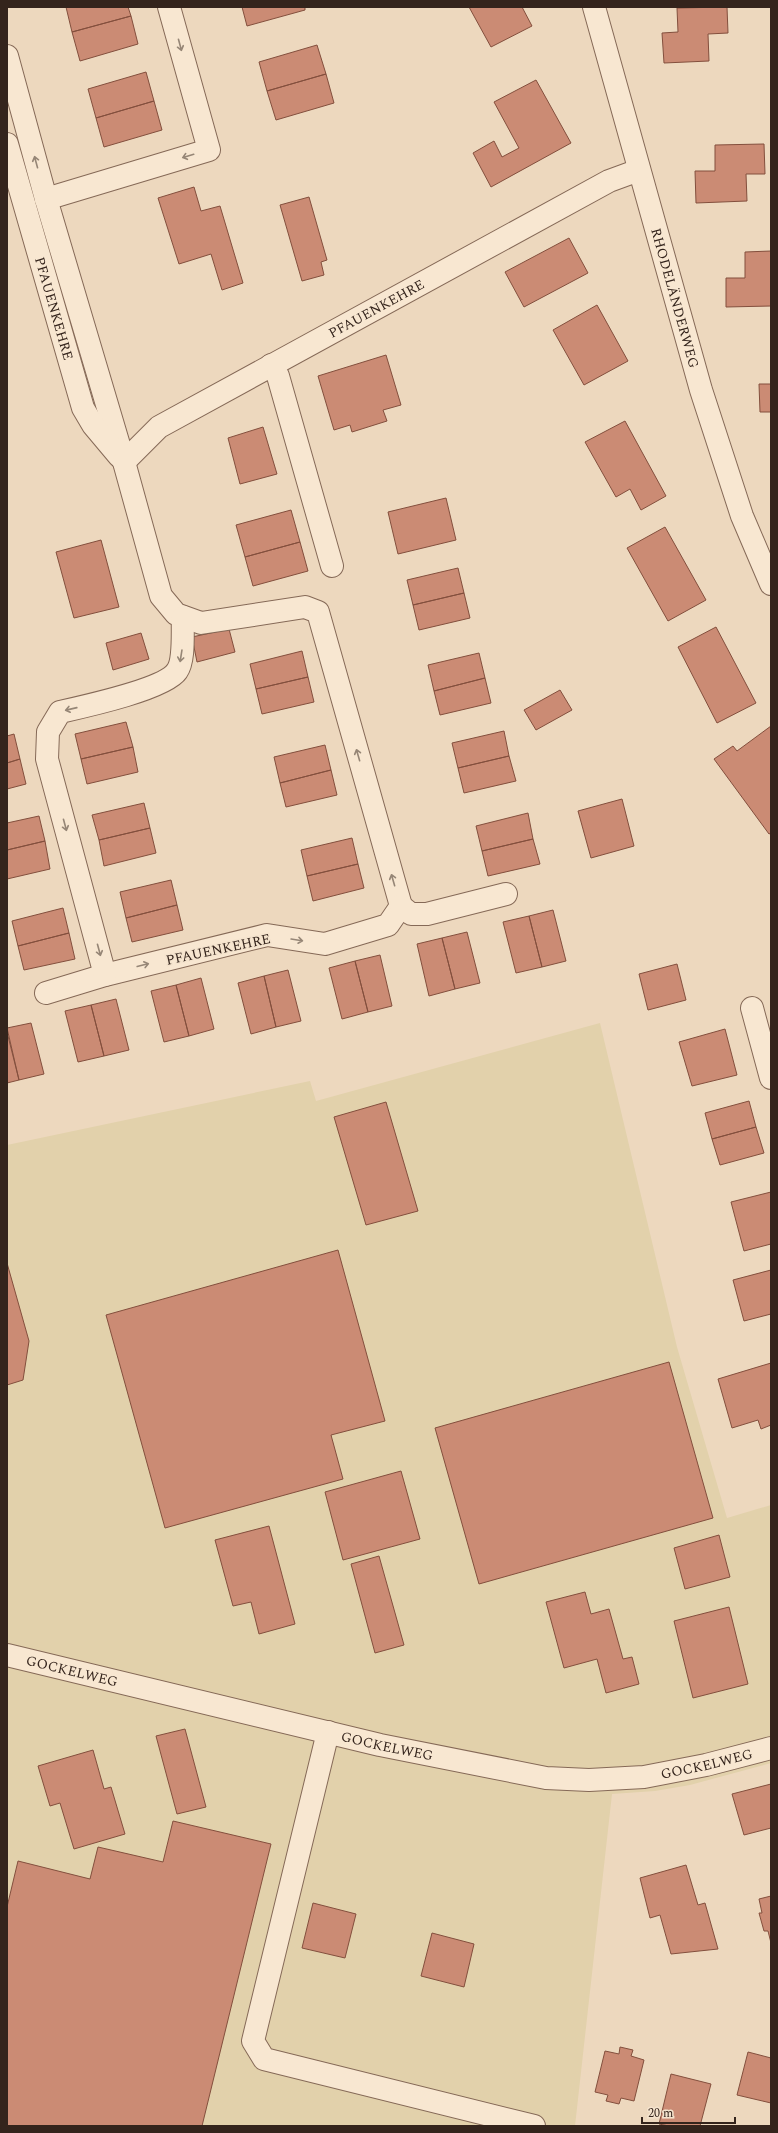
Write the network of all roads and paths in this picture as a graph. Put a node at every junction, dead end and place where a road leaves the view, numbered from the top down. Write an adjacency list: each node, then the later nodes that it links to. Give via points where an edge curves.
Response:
1 (169, 7): 6 (street, one-way to 6, via 208,150)
2 (594, 7): 5 (street, RHODELÄNDERWEG)
3 (7, 56): 6 (street, PFAUENKEHRE, one-way to 3)
4 (7, 144): 8 (street, PFAUENKEHRE, via 83,408 92,425)
5 (639, 170): 7 (street, PFAUENKEHRE, via 609,181); 10 (street, RHODELÄNDERWEG, via 721,454 742,516)
6 (46, 199): 8 (street, PFAUENKEHRE)
7 (271, 365): 8 (street, PFAUENKEHRE, via 159,427); 9 (street, via 278,376)
8 (124, 462): 11 (street, PFAUENKEHRE, via 161,596 176,614)
9 (332, 566)
10 (771, 584)
11 (183, 617): 13 (street, PFAUENKEHRE, one-way to 11, via 318,612 305,607 201,623); 14 (street, one-way to 14, via 182,654 178,671 164,682 60,712 48,732 47,759)
12 (506, 894): 13 (street, via 427,914 411,914)
13 (401, 906): 14 (street, PFAUENKEHRE, one-way to 13, via 267,935 325,944 388,925)
14 (105, 975): 15 (street, PFAUENKEHRE)
15 (46, 993)
16 (752, 1008): 17 (street)
17 (771, 1078)
18 (7, 1655): 19 (street, GOCKELWEG)
19 (328, 1732): 20 (street, GOCKELWEG, via 469,1764 546,1778 589,1780 644,1777 706,1765); 21 (street, via 253,2041 264,2059)
20 (771, 1748)
21 (534, 2126)

